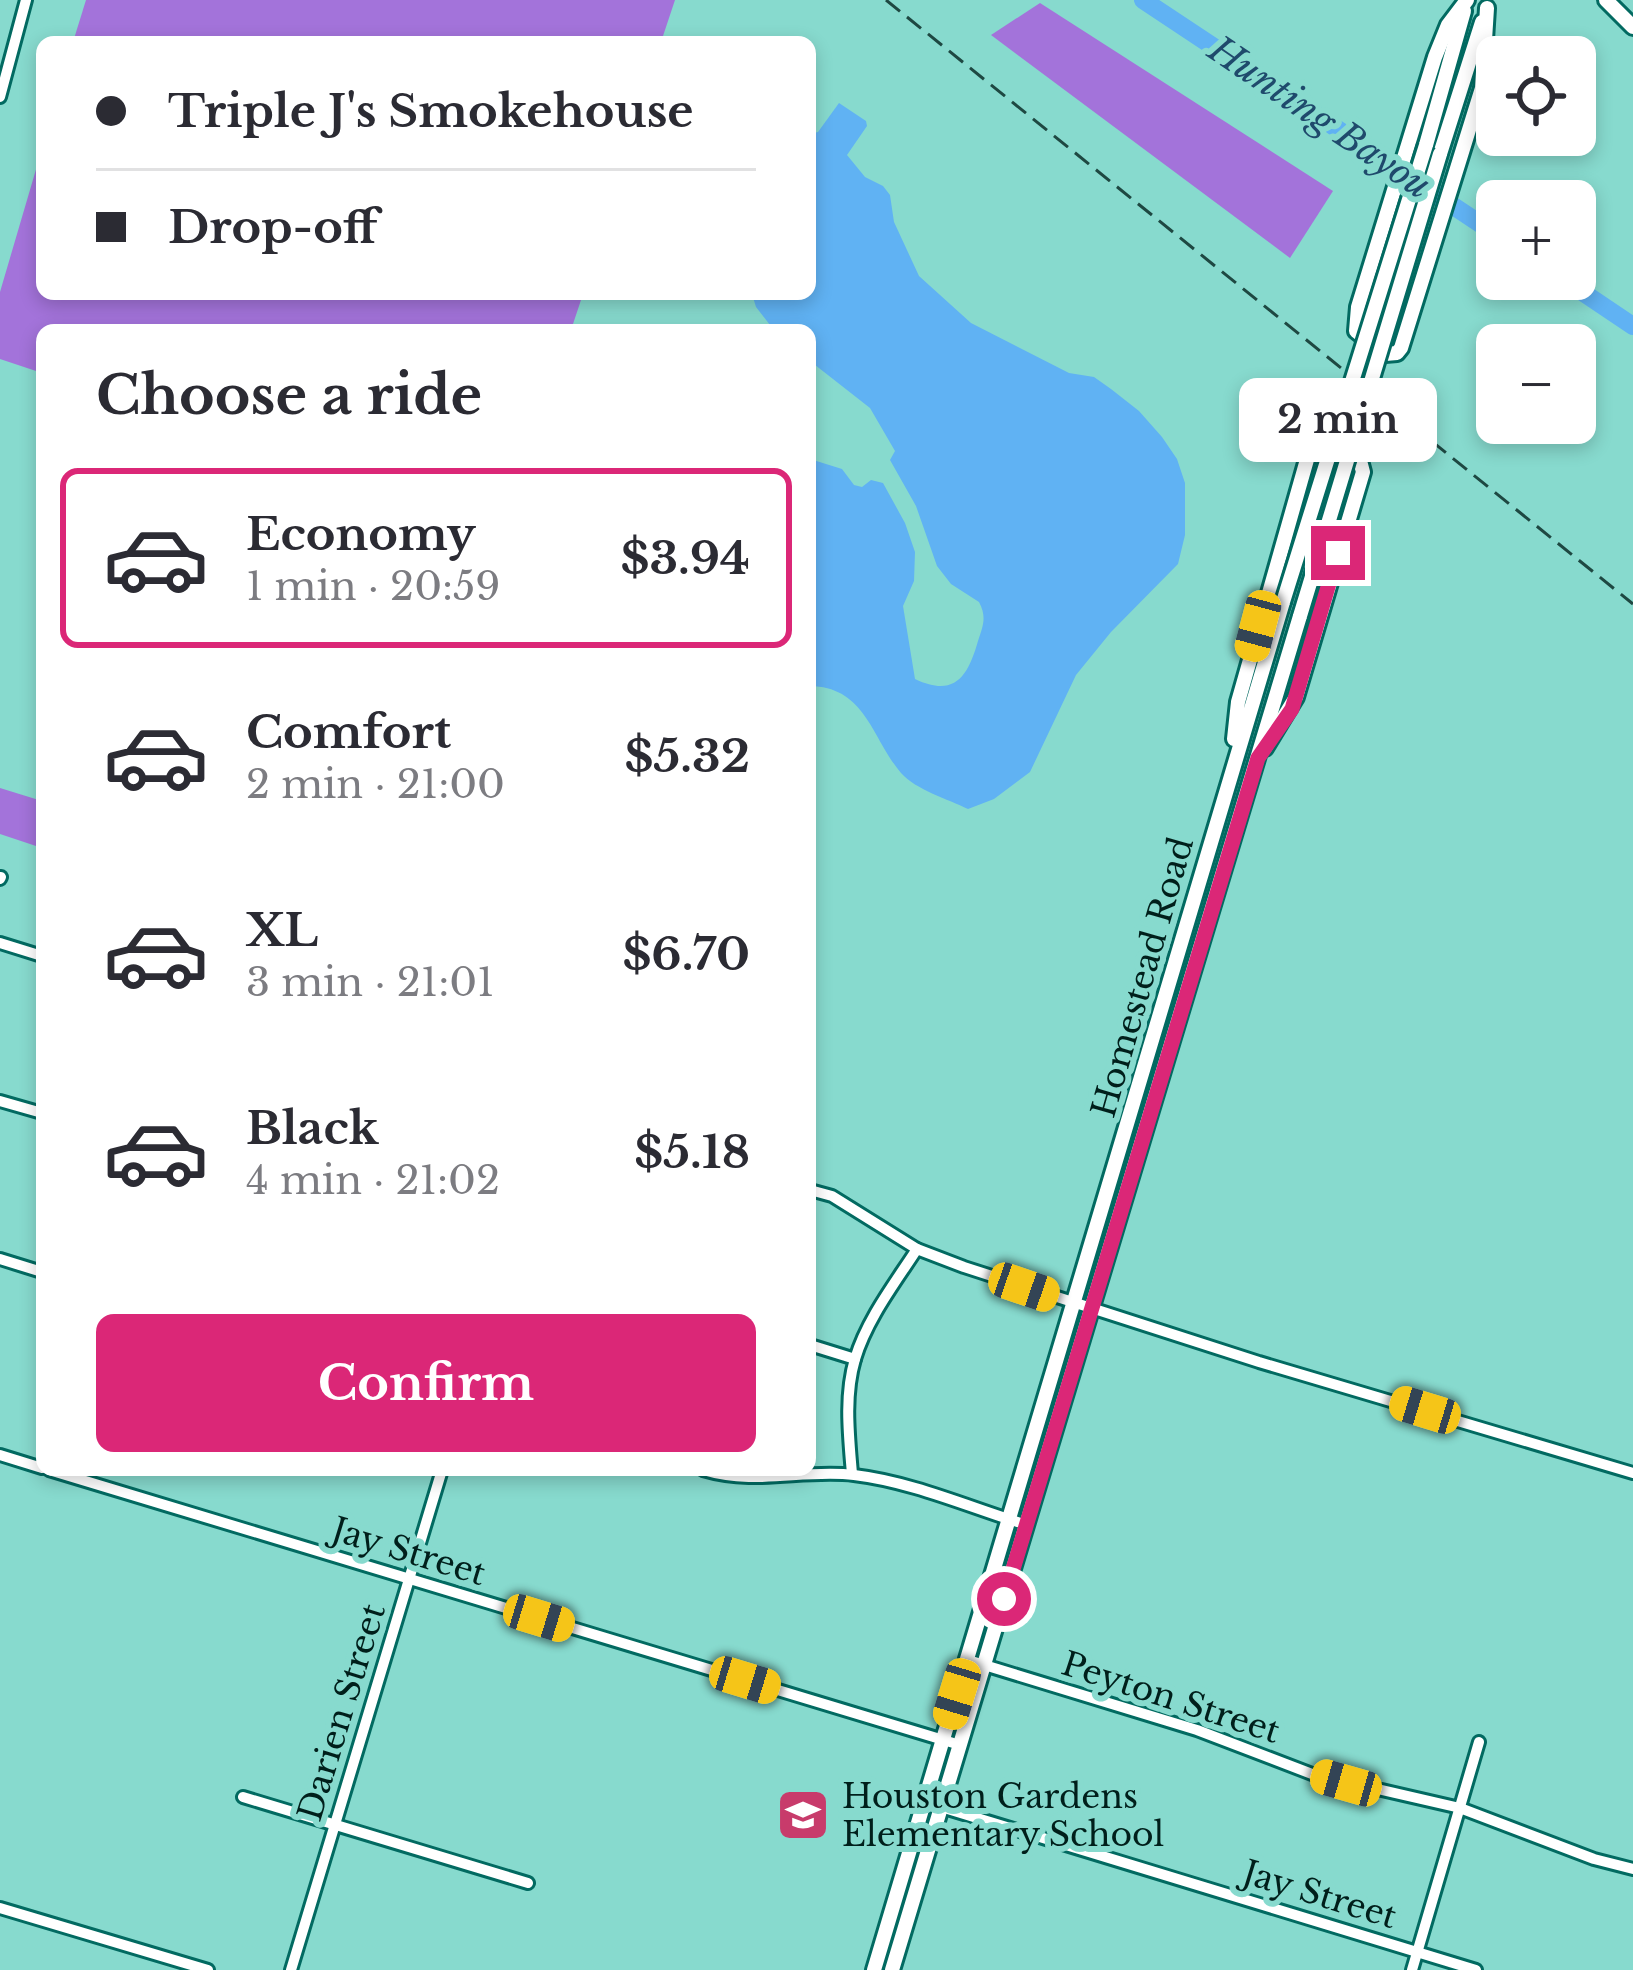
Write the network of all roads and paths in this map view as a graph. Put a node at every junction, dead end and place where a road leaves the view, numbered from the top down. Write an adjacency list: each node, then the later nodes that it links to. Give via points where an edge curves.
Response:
1 (26, 0): 6 (street)
2 (1467, 0): 4 (main road, via 1442,37 1355,320 1361,337 1385,354 1401,348 1460,159 1485,69); 8 (main road, Homestead Road, bridge)
3 (1606, 0): 5 (main road)
4 (1488, 4): 7 (main road, Homestead Road, bridge)
5 (1633, 27)
6 (0, 97)
7 (1258, 758): 8 (main road, via 1296,697 1363,472 1328,431 1312,442 1268,588 1235,717); 18 (main road, Homestead Road)
8 (1233, 762): 17 (main road, Homestead Road)
9 (0, 943): 10 (street)
10 (36, 954)
11 (0, 1101): 12 (street)
12 (36, 1111)
13 (816, 1192): 14 (street)
14 (917, 1249): 17 (street); 20 (street)
15 (0, 1259): 16 (street)
16 (36, 1270)
17 (1074, 1303): 18 (street); 28 (main road, Homestead Road)
18 (1093, 1309): 24 (street); 29 (main road, Homestead Road)
19 (816, 1347): 20 (street)
20 (855, 1358): 23 (street)
21 (0, 1455): 22 (street, Jay Street)
22 (36, 1466)
23 (852, 1474): 27 (street); 28 (street)
24 (1633, 1474)
25 (68, 1476): 30 (street, Jay Street)
26 (440, 1476): 30 (street, Darien Street)
27 (736, 1476)
28 (1008, 1520): 29 (street); 31 (main road, Homestead Road)
29 (1028, 1526): 32 (main road, Homestead Road)
30 (410, 1580): 33 (street, Jay Street); 39 (street, Darien Street)
31 (968, 1660): 32 (street, Peyton Street); 33 (main road, Homestead Road)
32 (984, 1665): 35 (main road, Homestead Road); 38 (street, Peyton Street, via 1312,1774)
33 (943, 1740): 35 (street, Jay Street); 46 (main road, Homestead Road)
34 (1479, 1742): 38 (street)
35 (960, 1744): 37 (main road, Homestead Road)
36 (243, 1797): 39 (street)
37 (941, 1807): 43 (street, Jay Street); 47 (main road, Homestead Road)
38 (1460, 1808): 40 (street, Peyton Street); 43 (street)
39 (336, 1825): 41 (street); 45 (street, Darien Street)
40 (1633, 1869)
41 (528, 1883)
42 (0, 1908): 44 (street)
43 (1417, 1952): 48 (street); 49 (street, Jay Street)
44 (208, 1970)
45 (291, 1970)
46 (874, 1970)
47 (892, 1970)
48 (1412, 1970)
49 (1476, 1970)

